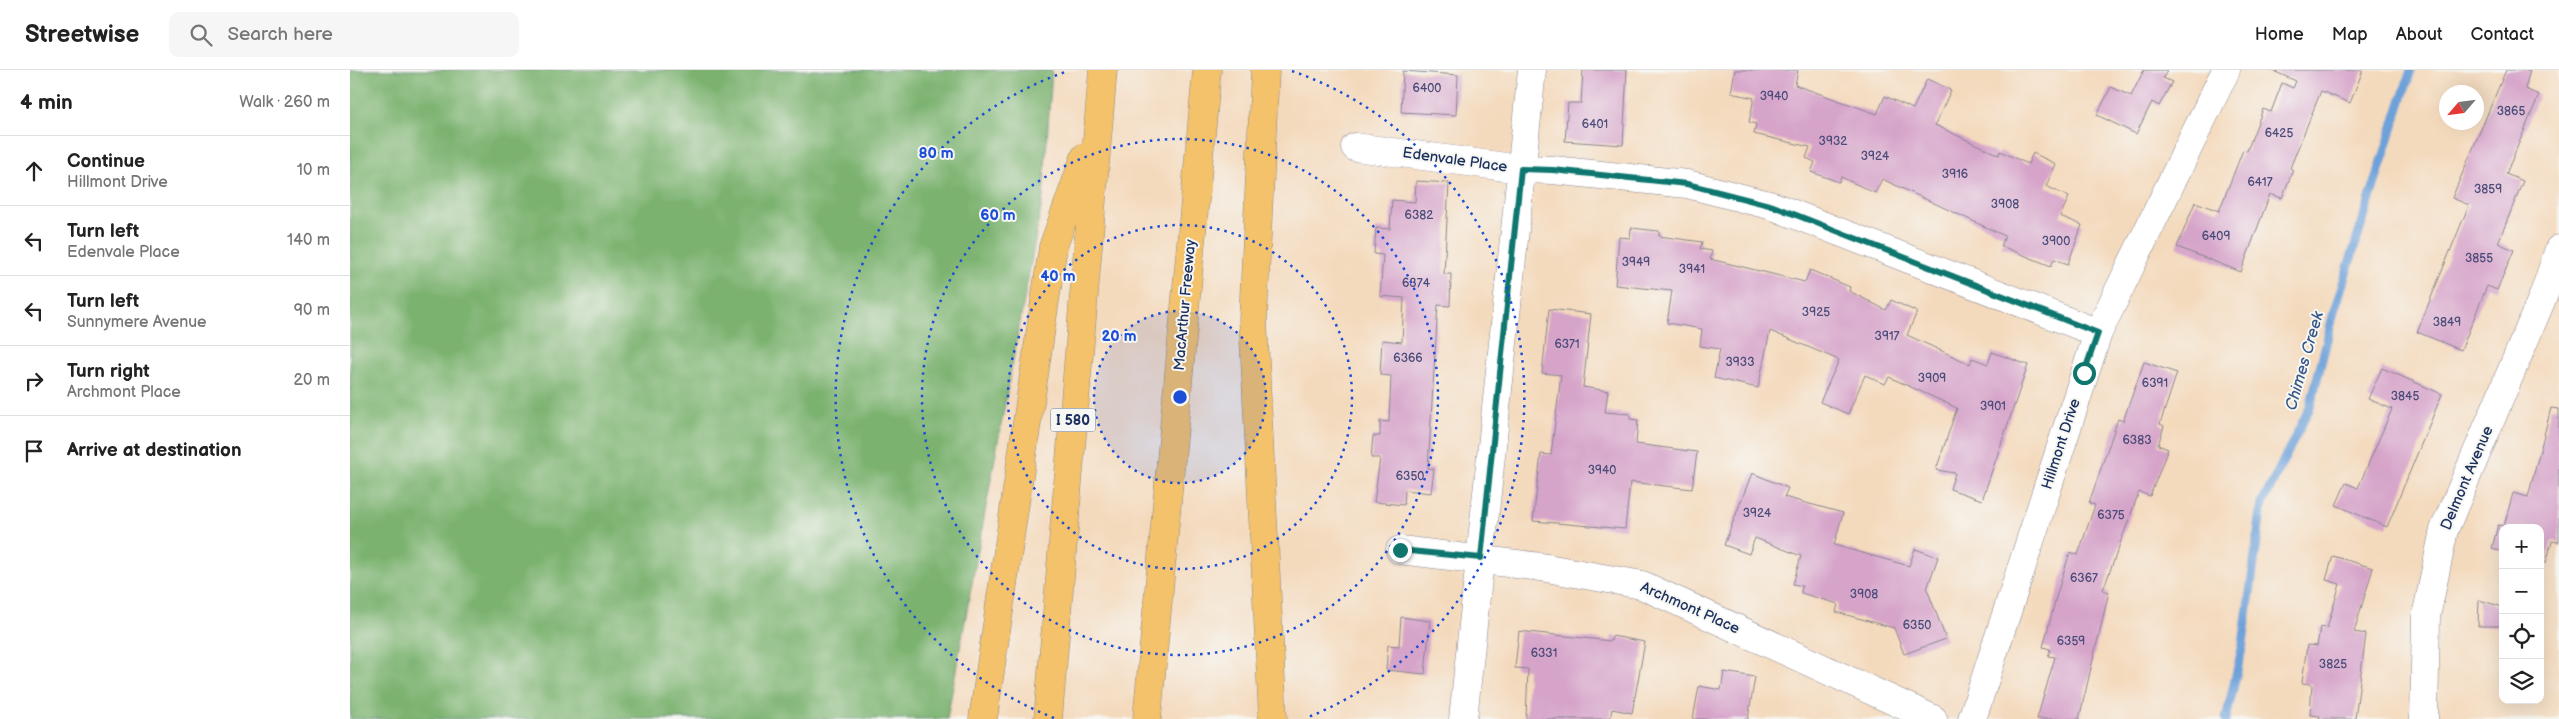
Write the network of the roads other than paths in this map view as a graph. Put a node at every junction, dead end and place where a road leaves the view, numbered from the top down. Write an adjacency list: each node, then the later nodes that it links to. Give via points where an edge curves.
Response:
1 (1103, 70): 6 (highway, I 580)
2 (1207, 70): 15 (highway, MacArthur Freeway)
3 (1265, 70): 16 (highway, via 1253,319)
4 (1532, 70): 8 (street)
5 (2226, 70): 10 (street, Hillmont Drive)
6 (1098, 120): 13 (highway, via 1053,247); 14 (highway, I 580)
7 (1355, 147): 8 (street, Edenvale Place)
8 (1521, 169): 10 (street, Edenvale Place, via 1687,184 1773,206); 12 (street)
9 (2559, 249): 20 (street, Delmont Avenue, via 2544,294 2444,530 2426,617)
10 (2098, 333): 19 (street, Hillmont Drive)
11 (1400, 550): 12 (street, Archmont Place)
12 (1481, 558): 17 (street); 18 (street, Archmont Place, via 1642,585)
13 (983, 719)
14 (1048, 719)
15 (1147, 719)
16 (1273, 719)
17 (1463, 719)
18 (1933, 719)
19 (1972, 719)
20 (2424, 719)

